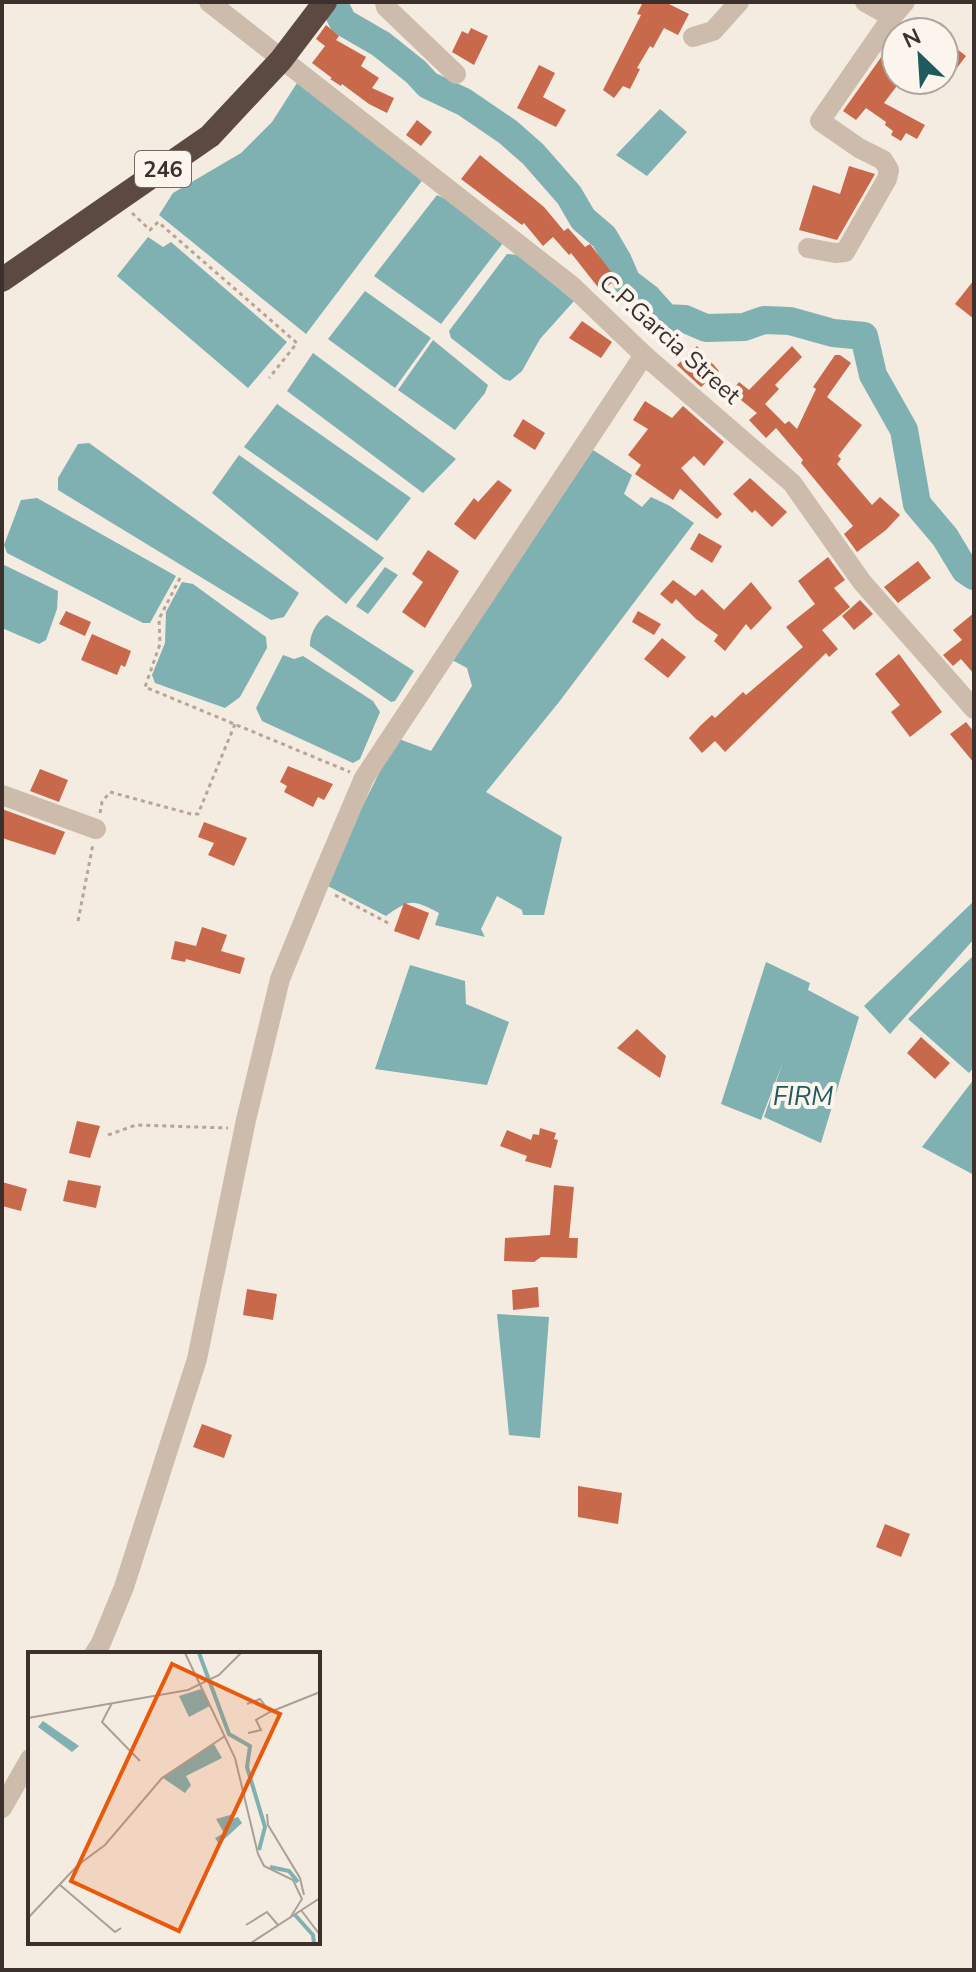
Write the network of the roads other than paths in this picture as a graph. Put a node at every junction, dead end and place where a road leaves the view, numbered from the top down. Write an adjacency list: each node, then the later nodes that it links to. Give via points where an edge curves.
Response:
1 (209, 2): 8 (street, C.P.Garcia Street)
2 (325, 2): 8 (highway, 246)
3 (385, 2): 9 (street)
4 (739, 2): 7 (street, via 713,31)
5 (865, 2): 6 (street)
6 (898, 9): 10 (street, via 820,121 883,160 887,179 845,252)
7 (693, 37)
8 (281, 60): 11 (highway, 246, via 210,136); 12 (street, C.P.Garcia Street, via 572,286)
9 (456, 74)
10 (808, 248)
11 (2, 280)
12 (644, 355): 13 (street, C.P.Garcia Street, via 792,483 862,582); 16 (street, via 364,778 318,886 280,979 197,1359 124,1587)
13 (974, 709)
14 (2, 795): 15 (street)
15 (96, 829)
16 (95, 1652)
17 (28, 1762): 18 (street)
18 (2, 1808)

